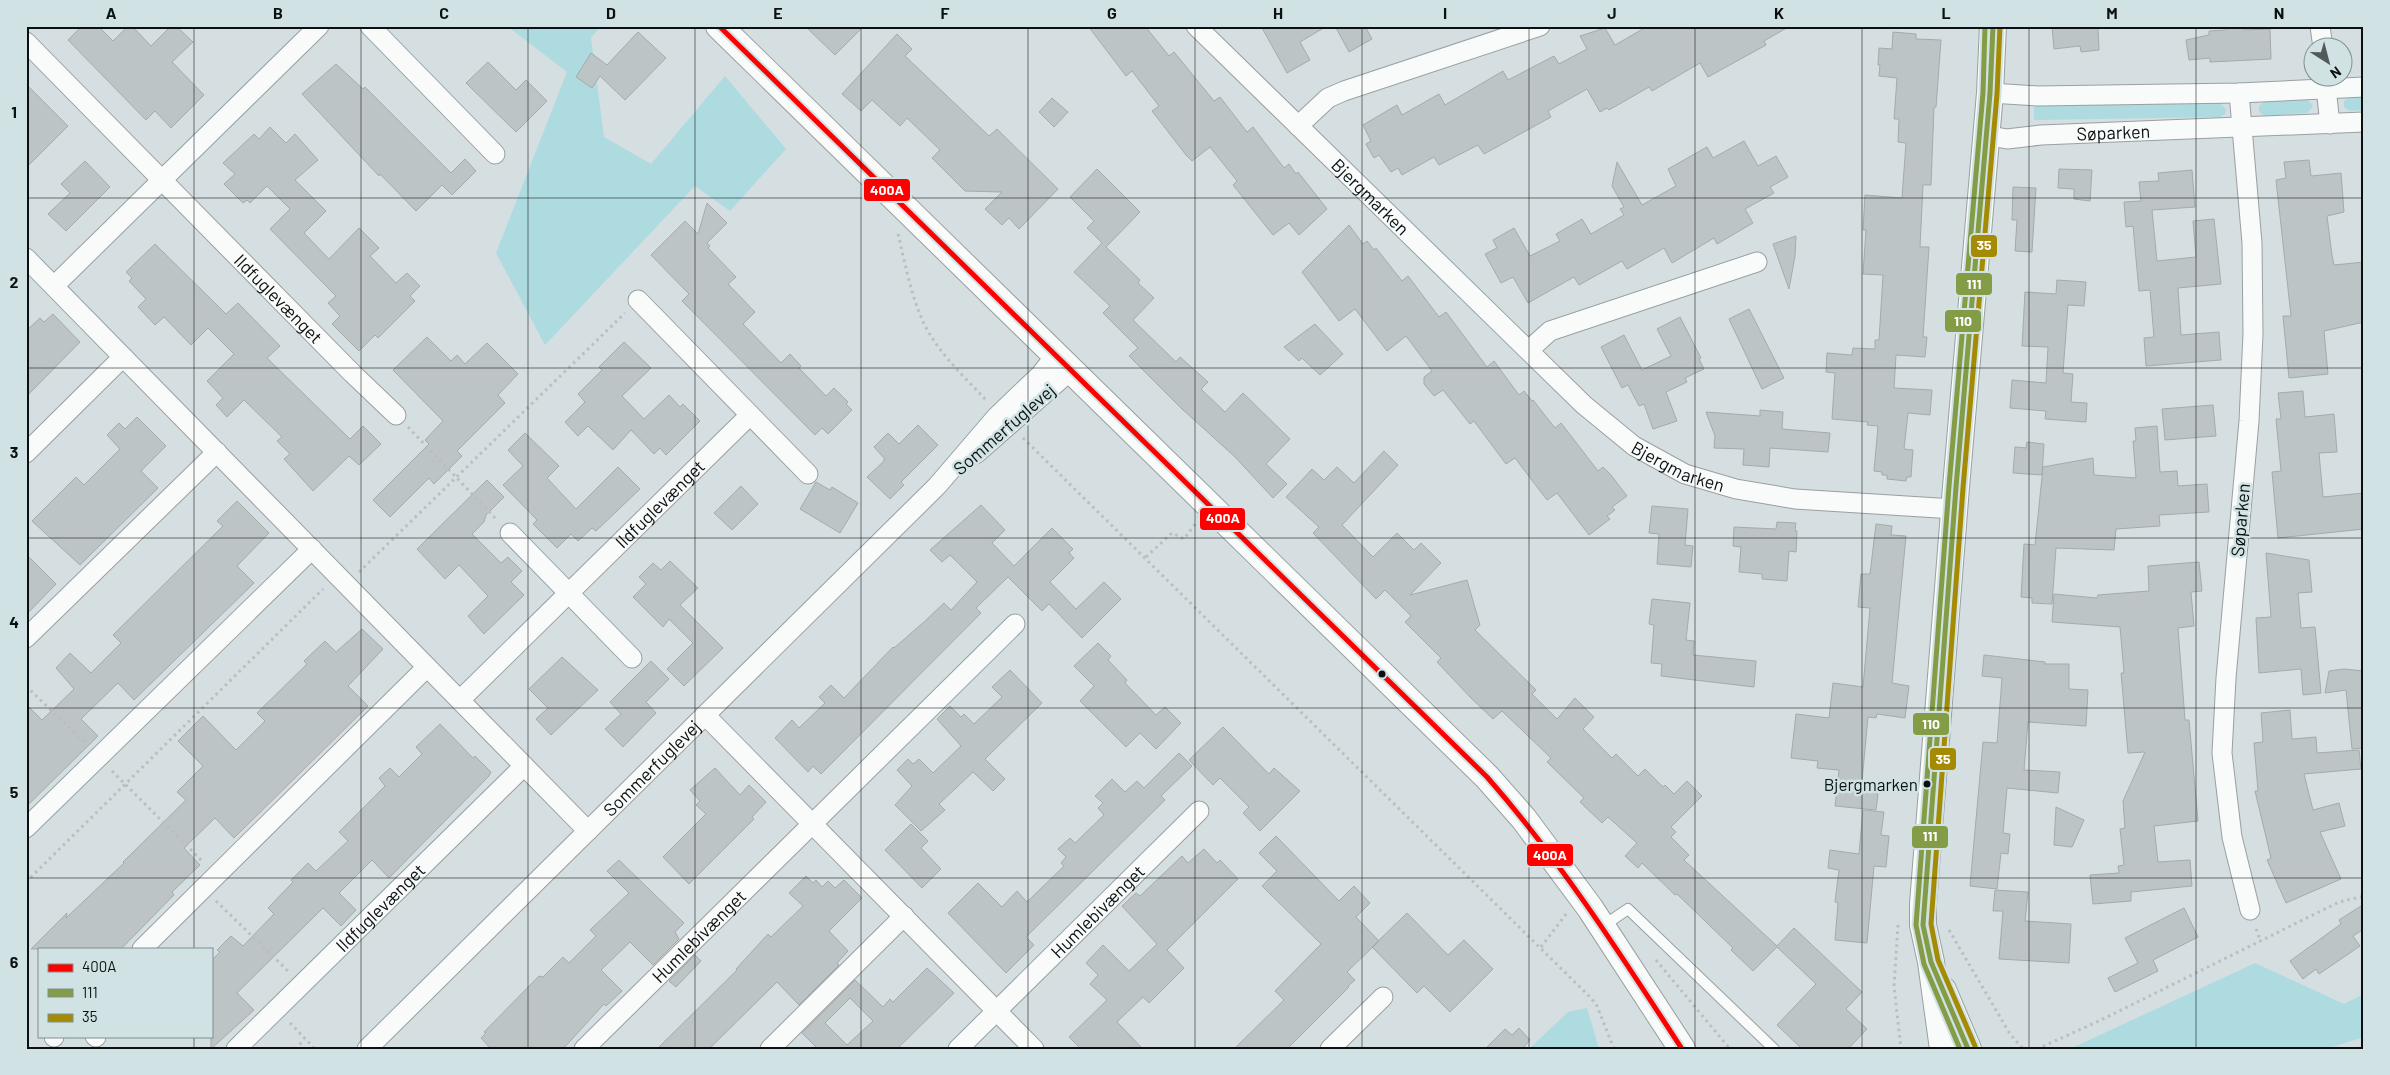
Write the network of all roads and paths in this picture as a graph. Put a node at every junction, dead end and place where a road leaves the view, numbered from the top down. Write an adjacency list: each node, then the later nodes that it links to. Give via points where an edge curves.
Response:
1 (319, 26): 18 (street)
2 (370, 26): 17 (street)
3 (719, 26): 26 (street)
4 (1196, 26): 14 (street, Bjergmarken)
5 (1540, 26): 14 (street, via 1344,91 1328,98)
6 (1993, 26): 11 (street)
7 (26, 42): 18 (street, Ildfuglevænget)
8 (2302, 86): 10 (street)
9 (2326, 88): 13 (street)
10 (2239, 92): 11 (street, via 2038,96); 15 (street, Søparken)
11 (1990, 93): 16 (street)
12 (2364, 122): 13 (street, Søparken)
13 (2330, 124): 15 (street, Søparken)
14 (1298, 126): 24 (street, Bjergmarken)
15 (2242, 128): 16 (street, Søparken, via 2007,139); 60 (street, Søparken, via 2252,243 2253,334 2222,753 2232,837)
16 (1986, 135): 35 (street)
17 (494, 154)
18 (162, 180): 22 (street); 27 (street, Ildfuglevænget)
19 (896, 227): 29 (path, via 918,310 929,333 955,367)
20 (28, 262): 22 (street)
21 (1757, 262): 24 (street, via 1550,330)
22 (54, 286): 25 (street)
23 (638, 300): 28 (street); 33 (path)
24 (1528, 350): 35 (street, Bjergmarken, via 1584,405 1634,446 1684,474 1736,489 1795,499)
25 (124, 357): 30 (street); 31 (street)
26 (1063, 364): 29 (street, Sommerfuglevej); 34 (street)
27 (396, 415): 33 (path)
28 (750, 415): 32 (street); 40 (street, Ildfuglevænget)
29 (1005, 420): 38 (path); 47 (street, Sommerfuglevej)
30 (217, 452): 37 (street); 42 (street)
31 (26, 453)
32 (808, 474)
33 (455, 478): 36 (path); 39 (path)
34 (1209, 504): 38 (path, via 1184,539 1172,533); 57 (street, via 1487,777 1524,819)
35 (1954, 509): 59 (street)
36 (510, 533): 40 (street)
37 (312, 549): 39 (street); 48 (street)
38 (1146, 557): 64 (path)
39 (342, 580): 44 (street); 50 (path)
40 (569, 593): 43 (street); 46 (street, Ildfuglevænget)
41 (1015, 624): 52 (street, Humlebivænget)
42 (26, 638)
43 (632, 658)
44 (427, 666): 46 (street); 56 (street)
45 (26, 686): 48 (path)
46 (460, 700): 49 (street)
47 (705, 715): 52 (street); 54 (street, Sommerfuglevej)
48 (99, 757): 50 (path); 53 (street)
49 (524, 766): 54 (street); 67 (street, Ildfuglevænget)
50 (125, 784): 55 (path); 56 (path)
51 (1199, 811): 70 (street, Humlebivænget)
52 (813, 824): 61 (street); 75 (street, Humlebivænget)
53 (26, 828)
54 (588, 831): 74 (street, Sommerfuglevej)
55 (26, 882)
56 (210, 882): 65 (street); 67 (path)
57 (1581, 895): 63 (street); 64 (path)
58 (2364, 896): 88 (path, via 2339,902 2099,1022)
59 (1923, 904): 66 (street, via 1923,925); 84 (path, via 1900,916 1894,986)
60 (2250, 910)
61 (904, 916): 70 (street); 76 (street)
62 (1945, 923): 87 (path)
63 (1602, 927): 69 (street); 83 (lane, via 1628,909)
64 (1541, 947): 80 (path, via 1597,1006)
65 (143, 948)
66 (1931, 962): 85 (street); 86 (street)
67 (302, 984): 71 (street, Ildfuglevænget)
68 (1383, 997): 79 (street)
69 (1648, 1000): 81 (street); 82 (street)
70 (997, 1011): 77 (street, Humlebivænget); 78 (street)
71 (236, 1049)
72 (295, 1049): 73 (path, via 305,1039)
73 (315, 1049)
74 (367, 1049)
75 (584, 1049)
76 (770, 1049)
77 (958, 1049)
78 (1034, 1049)
79 (1330, 1049)
80 (1614, 1049)
81 (1670, 1049)
82 (1682, 1049)
83 (1774, 1049)
84 (1901, 1049)
85 (1943, 1049)
86 (1968, 1049)
87 (2022, 1049)
88 (2037, 1049)

